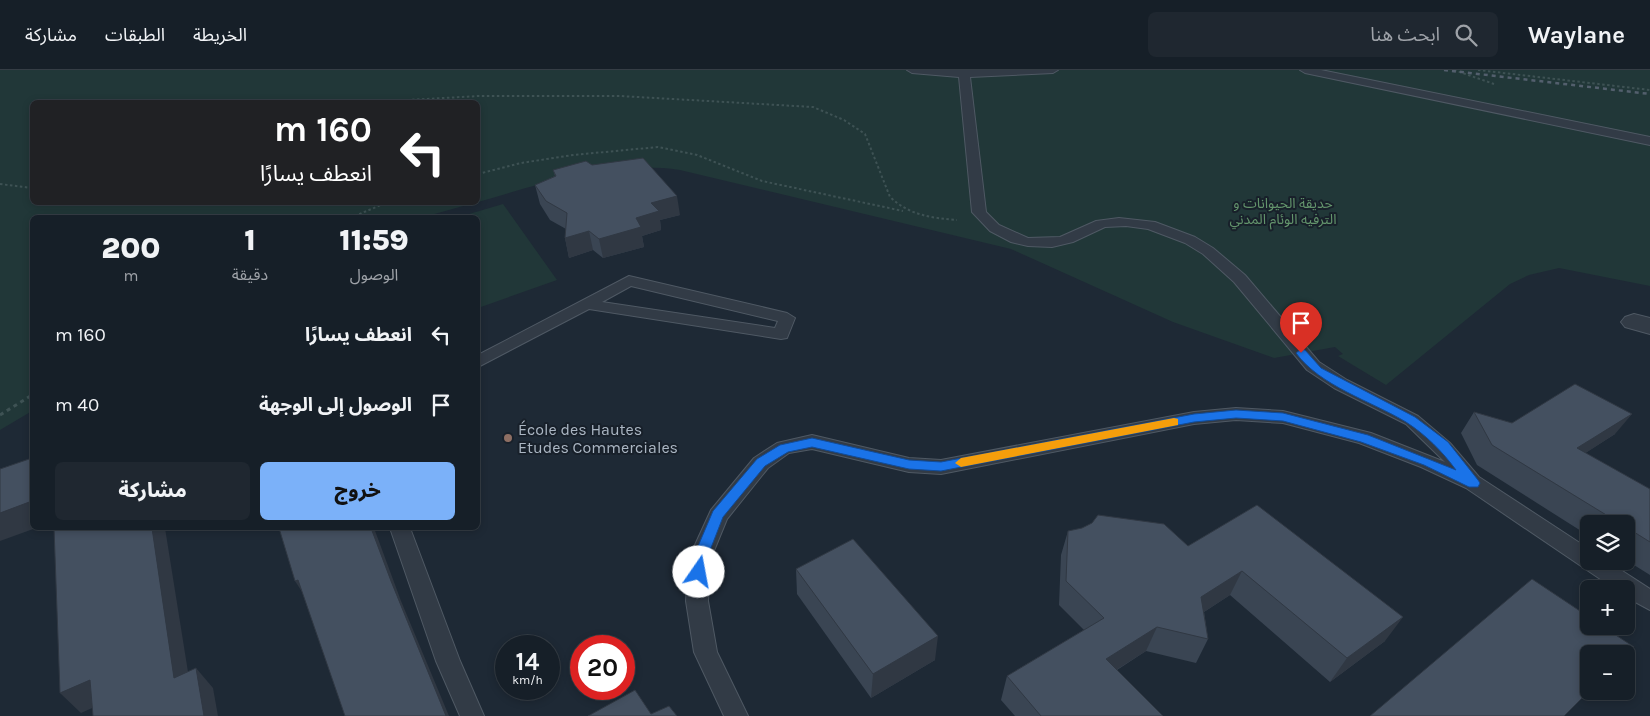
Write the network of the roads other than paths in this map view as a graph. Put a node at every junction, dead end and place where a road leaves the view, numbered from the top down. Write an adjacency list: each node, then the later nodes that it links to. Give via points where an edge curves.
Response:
1 (912, 70): 4 (lane)
2 (1053, 70): 4 (lane)
3 (1305, 70): 5 (lane)
4 (964, 74): 8 (lane, via 979,212 984,221 1005,234 1038,243 1064,241 1101,224 1114,222 1149,225 1190,239 1230,268 1318,370 1411,420 1443,445)
5 (1650, 141)
6 (587, 304): 6 (lane, via 781,334 787,318 630,281); 7 (lane)
7 (480, 361)
8 (1474, 483): 10 (lane); 14 (lane, via 1364,438 1283,417 1236,414 1194,418 941,467 909,465 812,442 784,448 761,463 718,515 700,558 697,601 706,652)
9 (401, 530): 13 (lane, via 448,661)
10 (1580, 555)
11 (1603, 570): 12 (lane)
12 (1650, 601)
13 (472, 716)
14 (736, 716)

